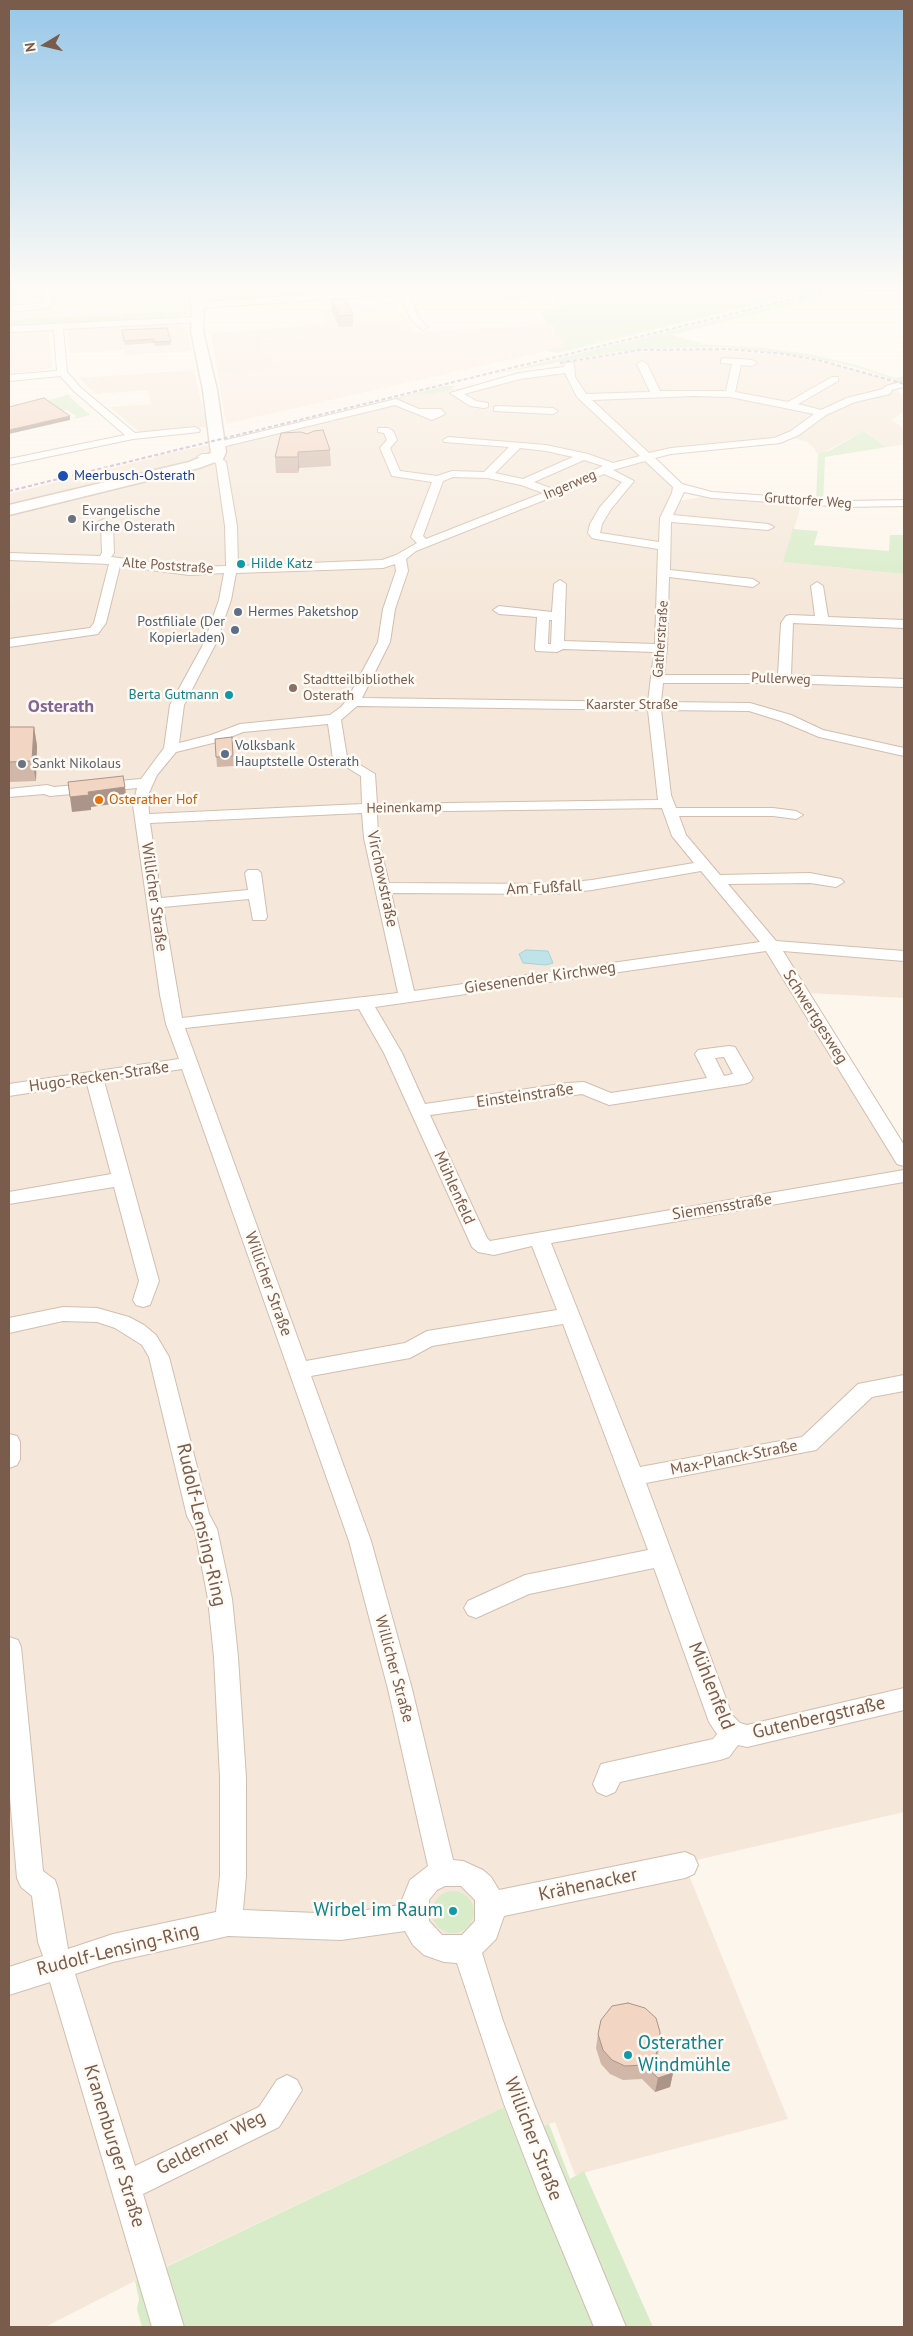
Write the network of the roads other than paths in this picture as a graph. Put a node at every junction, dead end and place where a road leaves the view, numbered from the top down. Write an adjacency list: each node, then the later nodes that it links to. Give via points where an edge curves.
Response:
1 (83, 394): 17 (street)
2 (203, 394): 21 (main road)
3 (457, 394): 11 (street, via 474,404)
4 (581, 394): 9 (street)
5 (656, 394): 9 (street)
6 (730, 394): 10 (street)
7 (812, 394): 10 (street)
8 (870, 394): 13 (street, Ingerweg)
9 (583, 397): 23 (street)
10 (790, 405): 13 (street)
11 (552, 411)
12 (424, 413): 15 (street, via 396,402)
13 (822, 413): 23 (street, Ingerweg, via 795,433 776,441)
14 (375, 428): 28 (street, via 388,431 392,440 385,448 396,474)
15 (289, 429): 18 (street); 21 (street)
16 (196, 430): 17 (street)
17 (133, 436): 24 (street)
18 (305, 438)
19 (448, 440): 20 (street)
20 (517, 445): 22 (street); 27 (street)
21 (208, 456): 26 (street, via 212,464); 26 (street, via 221,462); 35 (main road, via 164,471)
22 (584, 456): 25 (street); 29 (street)
23 (647, 456): 25 (street, Ingerweg); 30 (street)
24 (9, 462)
25 (608, 468): 31 (street, Ingerweg); 40 (street, via 629,481 606,507 596,524 596,536)
26 (224, 472): 44 (street)
27 (488, 475): 28 (street, via 452,474); 29 (street)
28 (438, 479): 39 (street, via 417,537)
29 (524, 482): 31 (street)
30 (678, 486): 32 (street, Gruttorfer Weg); 33 (street, Gatherstraße)
31 (553, 493): 39 (street, Ingerweg)
32 (712, 495): 33 (street, Gruttorfer Weg); 34 (street, Gruttorfer Weg, via 845,504)
33 (674, 501): 36 (street, Gatherstraße)
34 (904, 503)
35 (9, 510)
36 (666, 518): 38 (street); 40 (street, Gatherstraße)
37 (104, 522): 43 (street, Alte Poststraße, via 107,525)
38 (768, 527)
39 (425, 544): 42 (street, Ingerweg)
40 (664, 546): 45 (street, Gatherstraße)
41 (9, 556): 43 (street, Alte Poststraße)
42 (400, 558): 44 (street, Ingerweg, via 370,565); 60 (street, via 402,571 389,609 384,639)
43 (110, 562): 44 (street, Alte Poststraße, via 189,571); 54 (street, via 112,567 100,623 94,630)
44 (232, 570): 63 (street, via 210,643 180,698)
45 (665, 573): 46 (street); 56 (street, Gatherstraße)
46 (753, 583)
47 (560, 584): 51 (street)
48 (817, 586): 52 (street)
49 (499, 610): 50 (street)
50 (543, 616): 51 (street); 55 (street, via 541,648 557,648)
51 (558, 616): 55 (street)
52 (822, 620): 53 (street); 57 (street, via 790,619 787,623)
53 (904, 624)
54 (9, 643)
55 (557, 645): 56 (street)
56 (661, 648): 58 (street, Gatherstraße)
57 (784, 678): 58 (street, Pullerweg); 59 (street, Pullerweg)
58 (658, 679): 61 (street, Gatherstraße)
59 (904, 683)
60 (353, 702): 61 (street, Kaarster Straße); 62 (street)
61 (654, 705): 64 (street, Kaarster Straße, via 750,707 819,733); 68 (street, Schwertgesweg)
62 (334, 719): 63 (street, via 240,728); 67 (street, Virchowstraße, via 340,759 368,774)
63 (171, 749): 65 (street, Willicher Straße)
64 (904, 752)
65 (146, 782): 66 (street); 70 (street, Willicher Straße, via 140,805)
66 (9, 793)
67 (370, 808): 68 (street, Heinenkamp); 70 (street, Heinenkamp); 75 (street, Virchowstraße, via 371,838)
68 (667, 808): 69 (street); 71 (street, Schwertgesweg, via 678,836)
69 (796, 815)
70 (142, 819): 77 (street, Willicher Straße)
71 (704, 866): 73 (street, Schwertgesweg); 75 (street, Am Fußfall, via 554,889)
72 (253, 873): 76 (street)
73 (715, 880): 74 (street, via 810,878); 79 (street, Schwertgesweg)
74 (836, 882)
75 (383, 888): 81 (street, Virchowstraße)
76 (256, 894): 77 (street); 78 (street)
77 (154, 902): 83 (street, Willicher Straße)
78 (259, 917)
79 (771, 946): 80 (street, Giesenender Kirchweg); 81 (street, Giesenender Kirchweg); 89 (street, Schwertgesweg)
80 (904, 956)
81 (407, 996): 82 (street, Giesenender Kirchweg)
82 (364, 1003): 83 (street, Giesenender Kirchweg); 88 (street, Mühlenfeld, via 393,1053)
83 (175, 1024): 84 (street, Willicher Straße)
84 (188, 1063): 85 (street, Hugo-Recken-Straße); 97 (street, Willicher Straße)
85 (94, 1078): 87 (street, Hugo-Recken-Straße); 91 (street)
86 (718, 1082): 88 (street, Einsteinstraße, via 609,1099 584,1088 568,1089)
87 (9, 1090)
88 (420, 1111): 93 (street, Mühlenfeld, via 478,1242 494,1248)
89 (904, 1160)
90 (904, 1176): 93 (street, Siemensstraße)
91 (121, 1179): 92 (street); 94 (street, via 149,1282)
92 (9, 1198)
93 (539, 1238): 95 (street, Mühlenfeld)
94 (143, 1300)
95 (569, 1316): 97 (street, via 427,1339 410,1350); 101 (street, Mühlenfeld)
96 (9, 1325): 114 (street, Rudolf-Lensing-Ring, via 63,1314 97,1315 137,1330 149,1340 159,1357 198,1516 206,1529 220,1600 233,1778 233,1876)
97 (299, 1370): 111 (street, Willicher Straße, via 366,1563 400,1689)
98 (904, 1383): 101 (street, Max-Planck-Straße, via 866,1390 808,1444)
99 (9, 1442): 100 (street)
100 (9, 1459)
101 (633, 1478): 102 (street, Mühlenfeld)
102 (662, 1557): 103 (street, via 524,1585); 106 (street, Mühlenfeld, via 722,1722)
103 (476, 1608)
104 (9, 1647): 107 (street, Kranenburger Straße)
105 (904, 1699): 106 (street, Gutenbergstraße, via 747,1736)
106 (733, 1733): 108 (street, Mühlenfeld, via 720,1749 610,1772)
107 (14, 1768): 109 (street, Kranenburger Straße)
108 (606, 1784)
109 (16, 1821): 116 (street, Kranenburger Straße, via 30,1878 45,1889 52,1942)
110 (685, 1865): 112 (street, Krähenacker)
111 (443, 1874): 112 (street, via 459,1874 474,1879 485,1890); 113 (street, via 420,1890 414,1903)
112 (491, 1905): 115 (street, via 491,1918 486,1930)
113 (413, 1917): 114 (street, Rudolf-Lensing-Ring, via 341,1926); 115 (street, via 417,1930 438,1947 452,1950)
114 (228, 1923): 116 (street, Rudolf-Lensing-Ring, via 113,1948)
115 (466, 1947): 121 (street, Willicher Straße, via 526,2122)
116 (60, 1964): 117 (street, Rudolf-Lensing-Ring); 119 (street, Kranenburger Straße)
117 (9, 1981)
118 (287, 2090): 119 (street, Gelderner Weg, via 269,2117)
119 (126, 2186): 120 (street, Kranenburger Straße)
120 (168, 2327)
121 (610, 2327)

